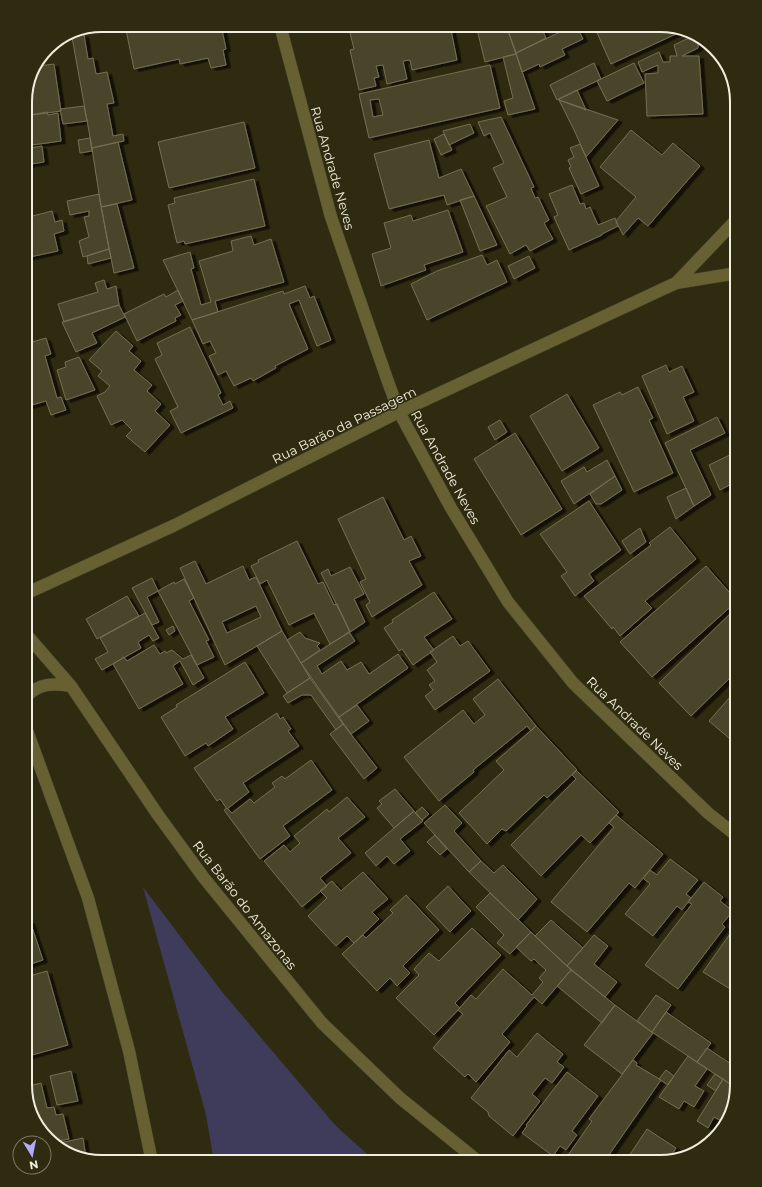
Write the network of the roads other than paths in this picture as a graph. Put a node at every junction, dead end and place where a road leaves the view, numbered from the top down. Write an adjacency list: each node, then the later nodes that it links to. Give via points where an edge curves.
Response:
1 (282, 32): 5 (street, Rua Andrade Neves, via 331,217)
2 (730, 226): 4 (street, Rua Barão da Passagem)
3 (730, 274): 4 (street, Rua Barão da Passagem)
4 (676, 283): 5 (street, Rua Barão da Passagem)
5 (399, 412): 6 (street, Rua Barão da Passagem, via 175,525); 11 (street, Rua Andrade Neves, via 451,508 508,602 573,683 708,813)
6 (32, 591)
7 (32, 641): 8 (street, Rua Barão do Amazonas)
8 (71, 686): 9 (street, via 48,684); 13 (street, Rua Barão do Amazonas, via 204,878 322,1023 400,1098)
9 (32, 692)
10 (32, 745): 12 (street, via 88,898 129,1051)
11 (730, 830)
12 (151, 1155)
13 (470, 1155)

